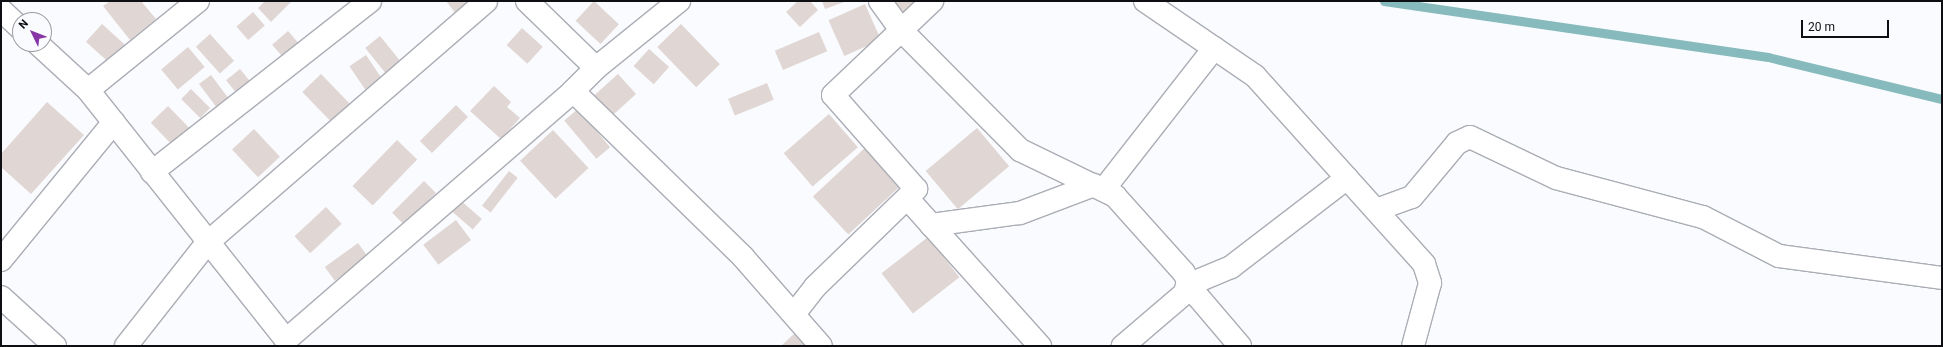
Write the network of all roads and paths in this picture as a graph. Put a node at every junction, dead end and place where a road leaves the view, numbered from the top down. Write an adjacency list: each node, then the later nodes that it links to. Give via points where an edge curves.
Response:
1 (198, 1): 15 (street)
2 (370, 1): 18 (street)
3 (486, 1): 24 (street)
4 (527, 1): 14 (street)
5 (679, 1): 14 (street)
6 (880, 1): 11 (street)
7 (932, 1): 11 (street)
8 (1145, 1): 12 (street)
9 (1, 10): 10 (street)
10 (12, 20)
11 (902, 31): 20 (street, via 1020,150); 21 (street, via 833,95 916,189)
12 (1214, 48): 19 (street, via 1255,76); 20 (street)
13 (47, 52): 15 (street)
14 (596, 68): 16 (street)
15 (88, 90): 17 (street)
16 (573, 91): 29 (street, via 743,257); 30 (street)
17 (114, 122): 18 (street); 25 (street)
18 (152, 172): 24 (street)
19 (1347, 178): 22 (street); 27 (street, via 1231,268)
20 (1099, 187): 23 (street, via 1020,214); 27 (street, via 1118,200 1184,273)
21 (908, 199): 23 (street); 29 (street, via 815,287)
22 (1376, 210): 26 (street, via 1412,197 1457,143 1470,137 1556,178 1686,210 1779,256); 37 (street, via 1430,275 1429,291)
23 (931, 224): 34 (street)
24 (207, 242): 30 (street); 32 (street)
25 (1, 260)
26 (1942, 278)
27 (1188, 286): 35 (street, via 1182,296); 36 (street)
28 (1, 297): 31 (street)
29 (794, 314): 33 (street)
30 (289, 343)
31 (55, 346)
32 (126, 346)
33 (821, 346)
34 (1040, 346)
35 (1123, 346)
36 (1240, 346)
37 (1413, 346)

